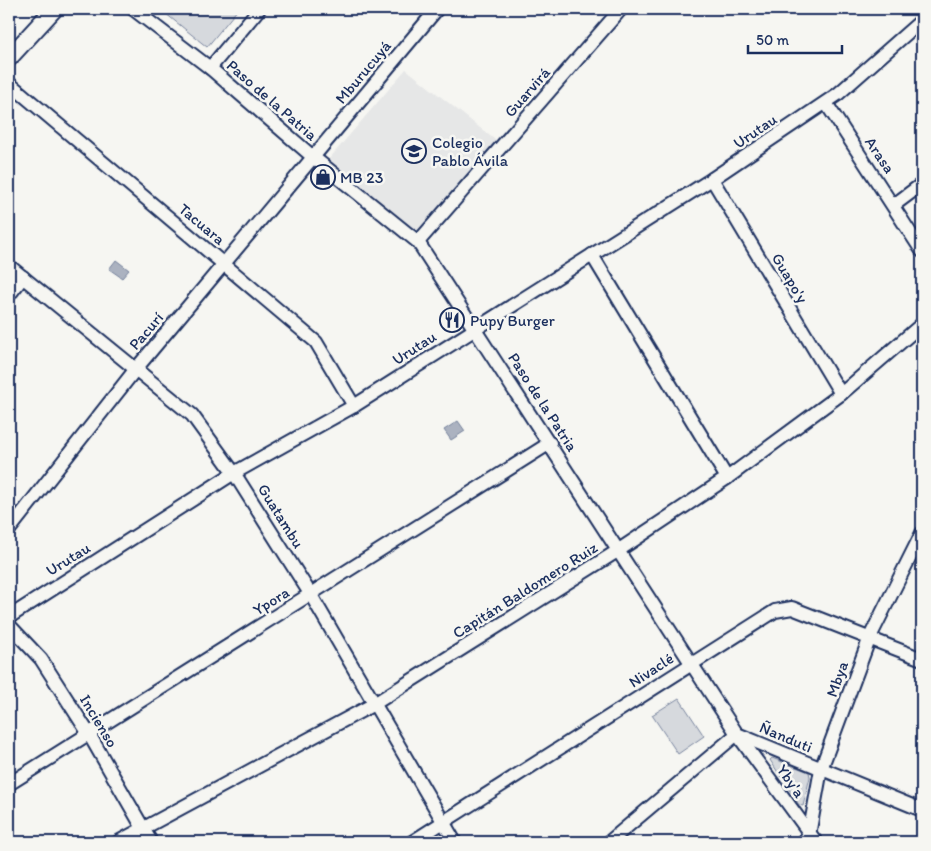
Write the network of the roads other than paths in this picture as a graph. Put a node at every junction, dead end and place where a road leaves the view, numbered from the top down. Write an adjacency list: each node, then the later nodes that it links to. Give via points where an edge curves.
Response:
1 (54, 9): 7 (main road)
2 (132, 9): 8 (street, Paso de la Patria)
3 (259, 9): 8 (street)
4 (437, 9): 11 (street, Mburucuyá)
5 (621, 9): 15 (street, Guarvirá)
6 (922, 20): 10 (street, Urutau)
7 (9, 58)
8 (210, 68): 11 (street, Paso de la Patria)
9 (9, 83): 18 (street, Tacuara)
10 (826, 103): 12 (street, Urutau); 14 (street, Arasa)
11 (313, 157): 15 (street, Paso de la Patria); 18 (street, Pacurí)
12 (712, 179): 17 (street, Urutau); 25 (street, Guapo'y)
13 (922, 184): 14 (street)
14 (894, 205): 16 (street, Arasa)
15 (418, 242): 23 (street, Paso de la Patria)
16 (922, 251)
17 (592, 255): 23 (street, Urutau); 29 (street)
18 (224, 264): 24 (street, Pacurí); 26 (street, Tacuara, via 316,342)
19 (9, 266): 20 (street, Guatambu)
20 (23, 277): 21 (street); 24 (street, Guatambu)
21 (9, 294)
22 (922, 324): 25 (street, Capitán Baldomero Ruiz)
23 (476, 328): 26 (street, Urutau); 27 (street, Paso de la Patria)
24 (135, 370): 28 (street, Guatambu, via 192,415); 30 (street, Pacurí)
25 (840, 394): 29 (street, Capitán Baldomero Ruiz)
26 (354, 406): 28 (street, Urutau)
27 (550, 443): 32 (street, Paso de la Patria); 33 (street, Ypora)
28 (234, 473): 33 (street, Guatambu); 34 (street, Urutau)
29 (727, 478): 32 (street, Capitán Baldomero Ruiz)
30 (9, 530)
31 (922, 533): 36 (street, Mbya)
32 (620, 550): 38 (street, Paso de la Patria); 39 (street, Capitán Baldomero Ruiz)
33 (311, 595): 39 (street, Guatambu); 40 (street, Ypora)
34 (9, 617)
35 (9, 625): 40 (street, Incienso, via 41,658)
36 (870, 637): 37 (street, Nivaclé); 38 (street, Nivaclé, via 792,608 775,611); 42 (street, Mbya)
37 (922, 659)
38 (691, 664): 41 (street, Yby'a); 45 (street, Nivaclé)
39 (374, 704): 45 (street, Guatambu); 46 (street, Capitán Baldomero Ruiz)
40 (89, 734): 43 (street, Ypora); 46 (street, Incienso)
41 (737, 734): 42 (street, Ñanduti); 47 (street, Yby'a); 52 (street, Ñanduti)
42 (821, 770): 44 (street, Ñanduti); 47 (street, Mbya)
43 (9, 784)
44 (922, 810)
45 (444, 823): 50 (street, Nivaclé); 51 (street, Guatambu)
46 (143, 828): 48 (street, Capitán Baldomero Ruiz); 49 (street, Incienso)
47 (810, 840)
48 (118, 842)
49 (151, 842)
50 (412, 842)
51 (455, 842)
52 (609, 842)

